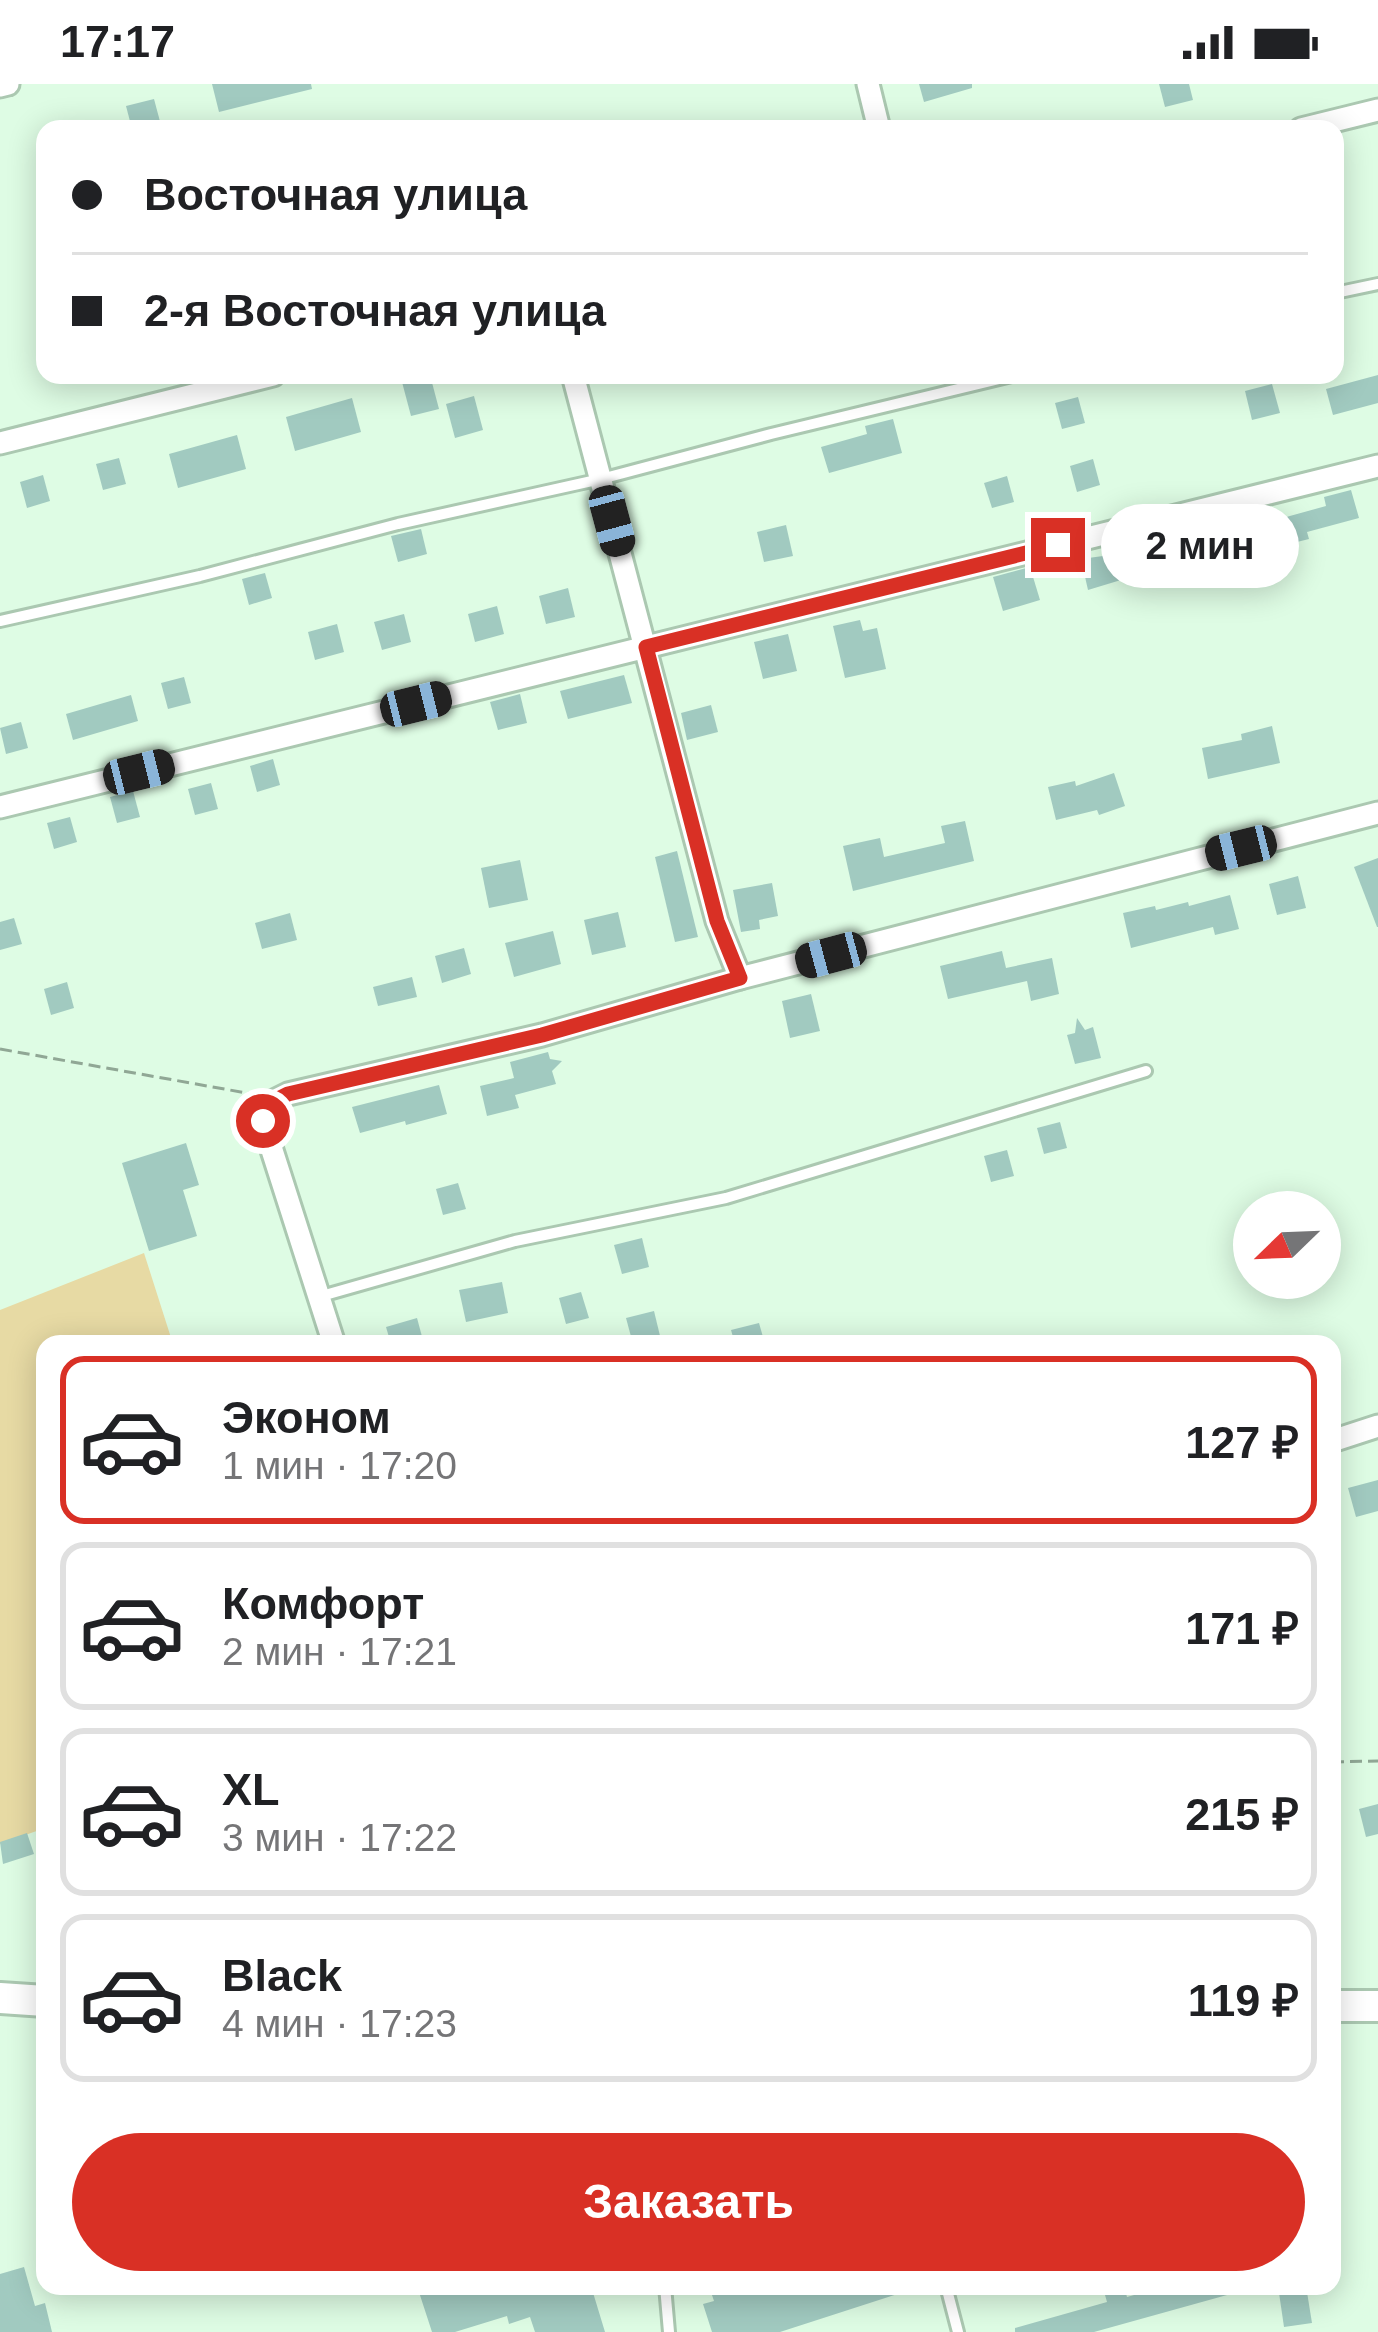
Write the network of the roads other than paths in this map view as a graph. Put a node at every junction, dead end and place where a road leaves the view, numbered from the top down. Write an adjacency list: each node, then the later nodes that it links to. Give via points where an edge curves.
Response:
1 (868, 84): 3 (street)
2 (1378, 110): 4 (street)
3 (877, 120)
4 (1337, 120)
5 (1378, 284): 6 (lane)
6 (1344, 291)
7 (237, 384): 10 (street)
8 (575, 384): 12 (street)
9 (979, 384): 12 (lane)
10 (0, 443)
11 (1378, 466): 14 (street)
12 (601, 479): 13 (lane); 14 (street)
13 (0, 621)
14 (646, 647): 15 (street); 17 (street, via 717,921)
15 (0, 807)
16 (1378, 813): 17 (street)
17 (740, 978): 19 (street, via 273,1101 263,1121)
18 (1146, 1072): 19 (lane, via 726,1198 515,1240)
19 (318, 1297): 20 (street)
20 (331, 1335)
21 (1378, 1426): 22 (street)
22 (1341, 1438)
23 (0, 1998): 24 (main road)
24 (36, 2000)
25 (1341, 2006): 26 (main road)
26 (1378, 2006)
27 (666, 2295): 29 (lane)
28 (948, 2295): 30 (lane)
29 (669, 2332)
30 (958, 2332)

